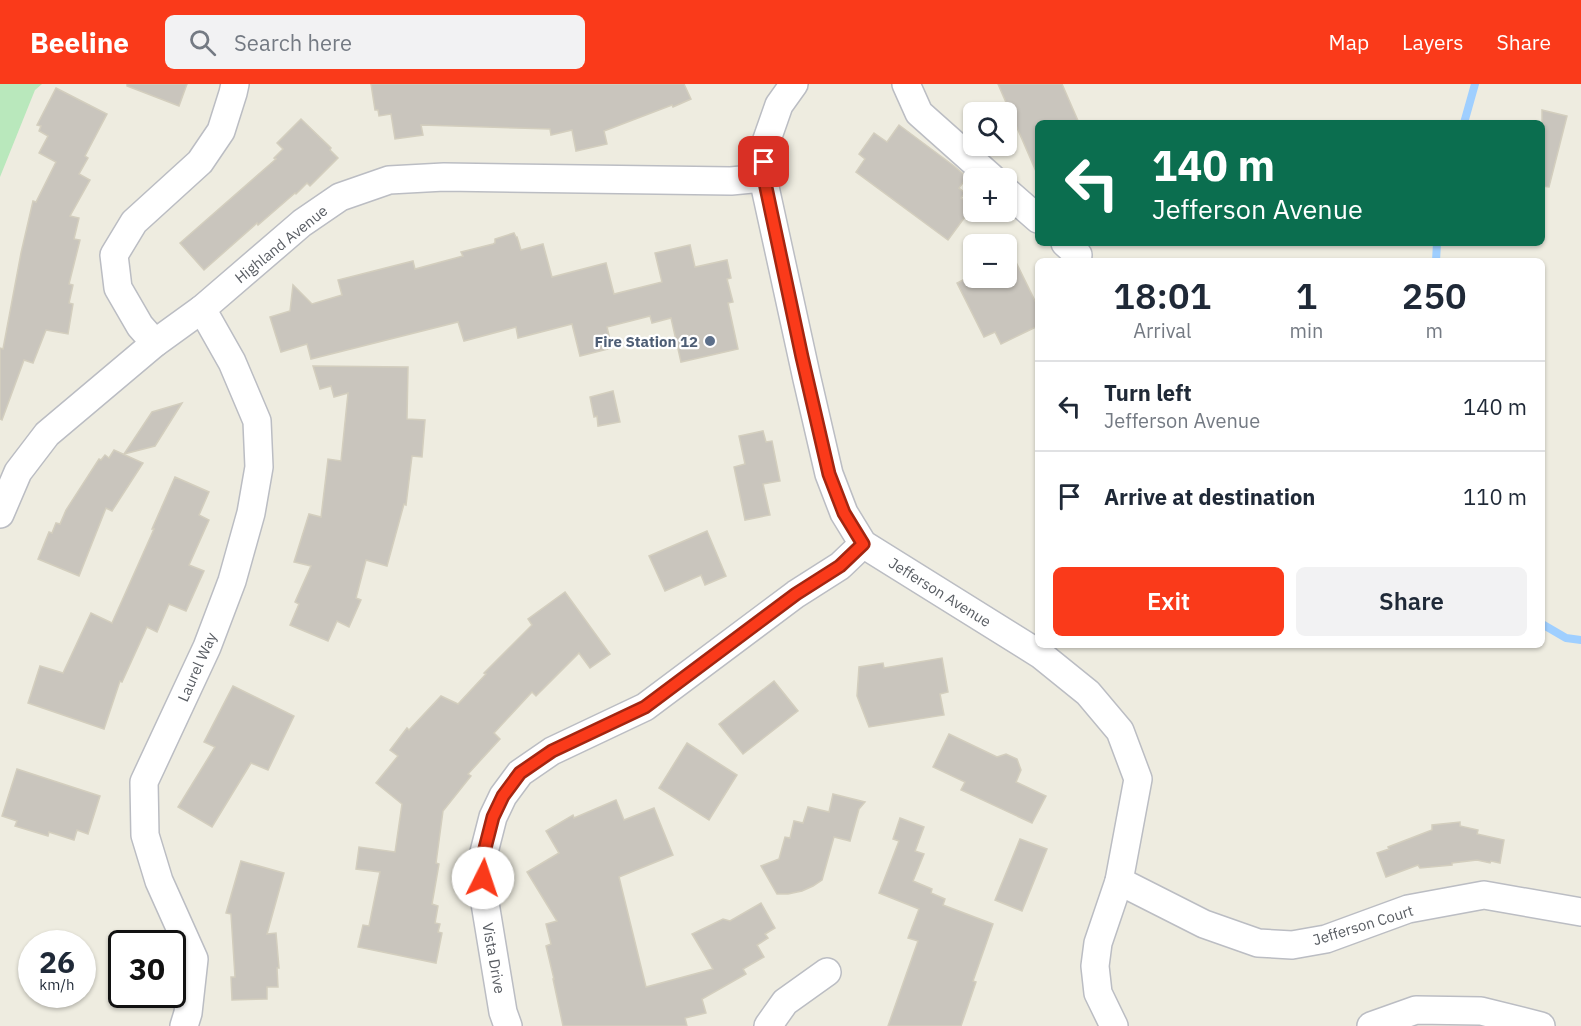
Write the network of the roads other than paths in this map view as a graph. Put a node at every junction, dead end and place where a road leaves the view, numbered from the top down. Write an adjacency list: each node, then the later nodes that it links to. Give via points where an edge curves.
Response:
1 (235, 84): 9 (street, via 221,131 200,162 134,222 114,255 118,288)
2 (794, 84): 5 (street, Jefferson Avenue, via 779,105 765,145)
3 (906, 84): 4 (street, via 919,113)
4 (981, 168)
5 (764, 178): 8 (street, Highland Avenue, via 389,180 340,197); 11 (street, Jefferson Avenue, via 829,474 844,513)
6 (1017, 201): 7 (street)
7 (1035, 216)
8 (202, 309): 9 (street, Highland Avenue); 15 (street, Laurel Way, via 232,362 257,421 259,467 251,513 212,636 144,782 146,835 159,881 194,959)
9 (155, 343): 10 (street, Highland Avenue, via 47,434 18,472)
10 (0, 514)
11 (863, 544): 12 (street, Jefferson Avenue, via 1041,655 1088,693 1120,731 1138,779); 16 (street, Vista Drive, via 840,566 796,594 645,707 544,756 520,773 503,796 482,860 484,897)
12 (1119, 881): 13 (street, Jefferson Court, via 1204,924 1258,943 1292,945 1326,939 1408,909 1484,895); 18 (street, Jefferson Avenue, via 1098,943 1095,966 1098,993)
13 (1581, 912)
14 (827, 972): 17 (street, via 785,1002)
15 (184, 1026)
16 (507, 1026)
17 (768, 1026)
18 (1114, 1026)
19 (1371, 1026): 20 (street, via 1416,1010 1481,1011)
20 (1541, 1026)

